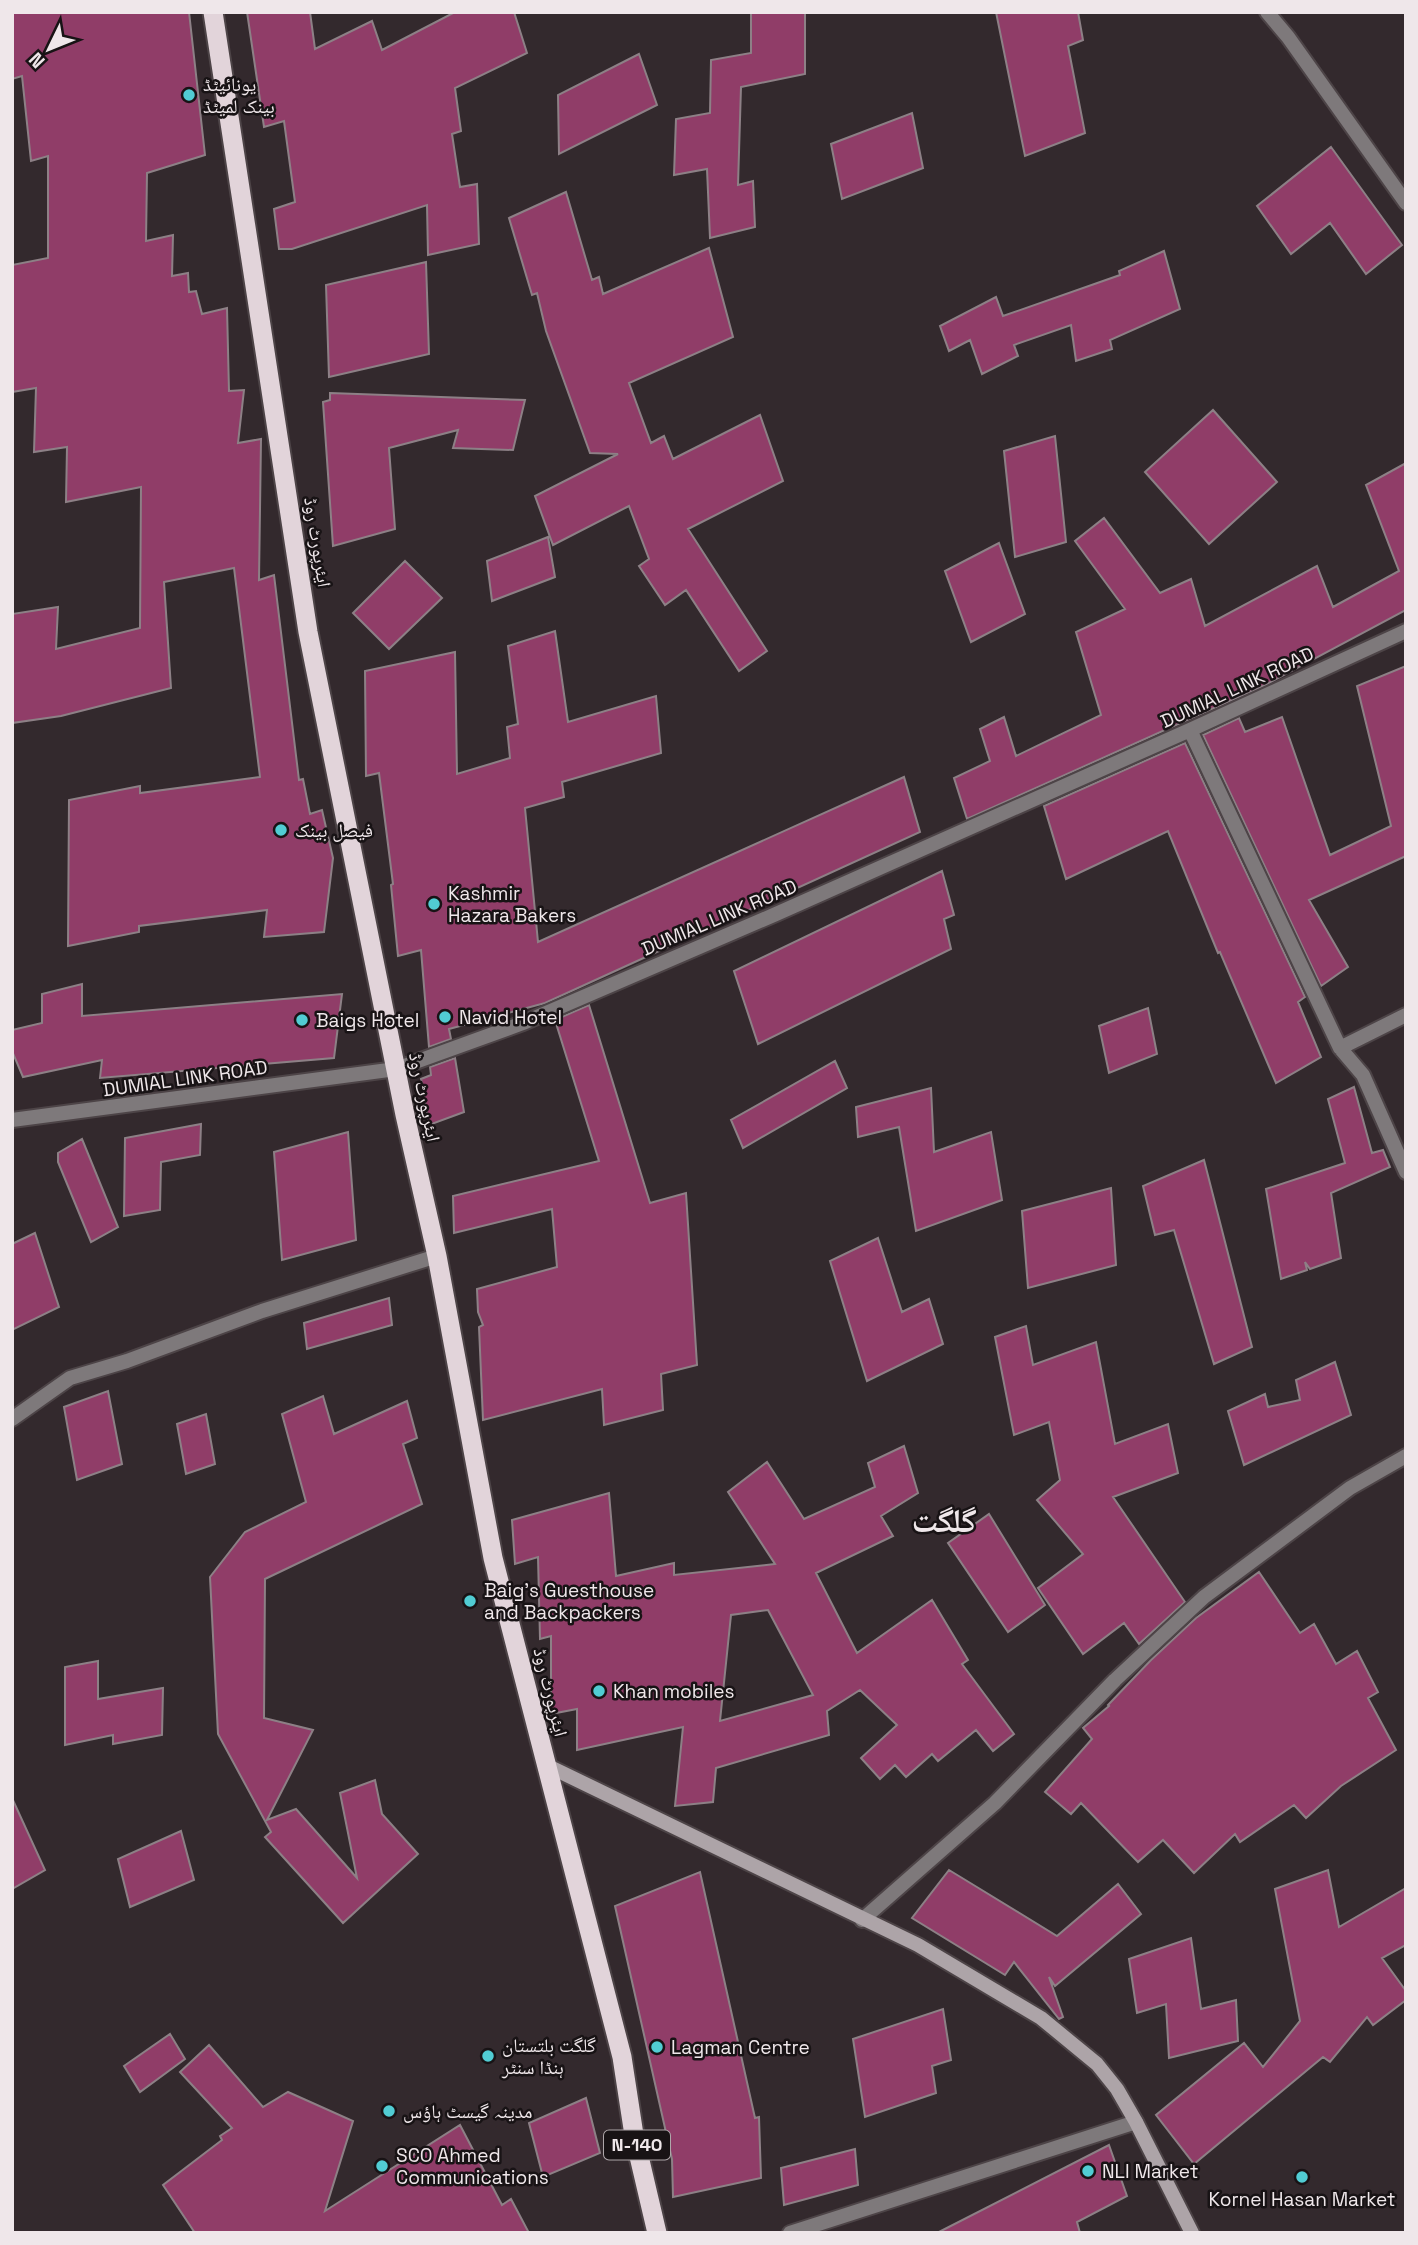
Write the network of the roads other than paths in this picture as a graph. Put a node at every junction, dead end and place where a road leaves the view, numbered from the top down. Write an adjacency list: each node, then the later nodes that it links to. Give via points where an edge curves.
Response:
1 (213, 12): 8 (highway, ایئرپورٹ روڈ / N-140, via 308,632)
2 (1267, 12): 3 (street)
3 (1406, 203)
4 (1406, 631): 5 (street, DUMIAL LINK ROAD)
5 (1189, 730): 7 (street); 8 (street, DUMIAL LINK ROAD, via 523,1023)
6 (1406, 1015): 7 (street)
7 (1340, 1048): 10 (street, via 1363,1075)
8 (396, 1069): 9 (street, DUMIAL LINK ROAD); 11 (highway, ایئرپورٹ روڈ / N-140)
9 (12, 1120)
10 (1406, 1172)
11 (437, 1256): 12 (street, via 69,1378); 14 (highway, ایئرپورٹ روڈ / N-140, via 493,1558)
12 (12, 1419)
13 (1406, 1456): 15 (street, via 1350,1488 1204,1597 995,1803)
14 (546, 1765): 15 (main road); 17 (highway, ایئرپورٹ روڈ / N-140, via 622,2057)
15 (862, 1920): 16 (main road, via 918,1945 1041,2018 1097,2064)
16 (1136, 2122): 18 (street); 19 (main road)
17 (657, 2233)
18 (790, 2233)
19 (1192, 2233)

